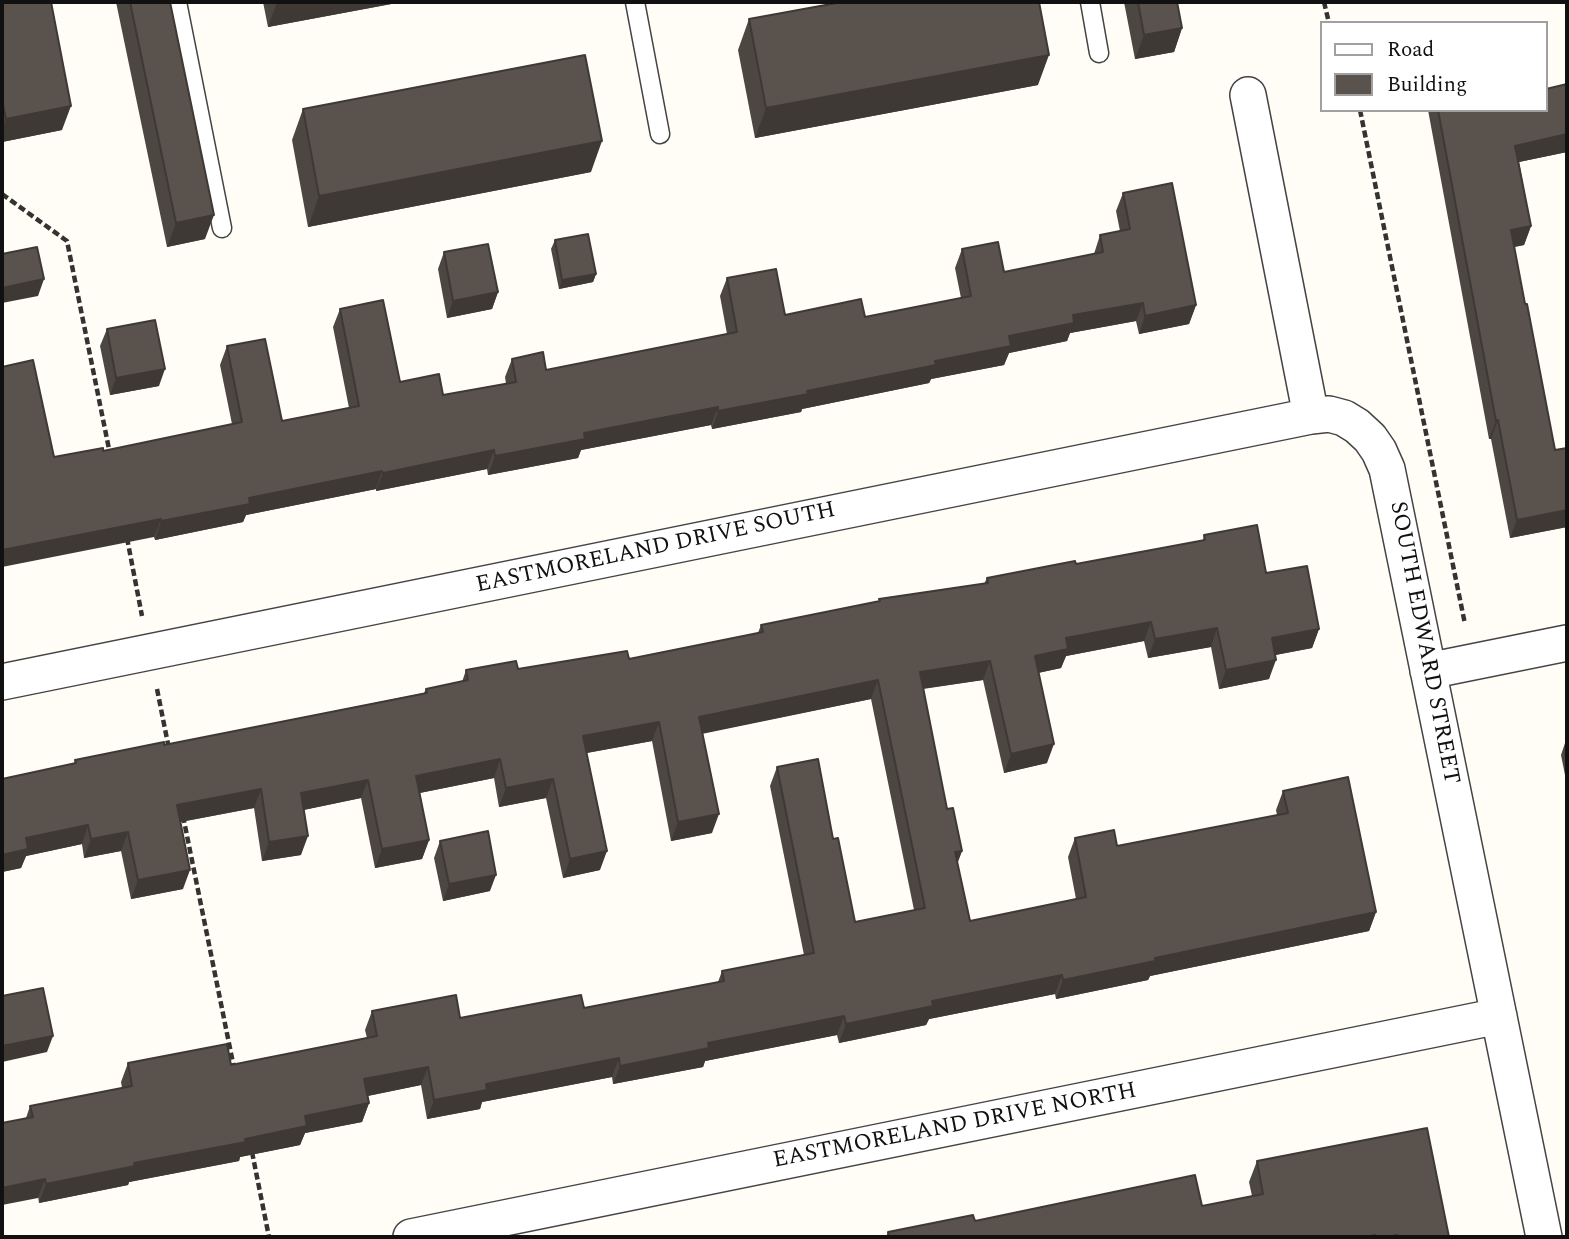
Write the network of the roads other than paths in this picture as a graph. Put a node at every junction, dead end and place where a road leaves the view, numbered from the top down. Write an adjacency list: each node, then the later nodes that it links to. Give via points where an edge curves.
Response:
1 (177, 2): 7 (lane)
2 (635, 2): 6 (lane)
3 (1090, 2): 4 (lane)
4 (1099, 53)
5 (1248, 95): 8 (street)
6 (660, 134)
7 (222, 228)
8 (1311, 415): 10 (street, SOUTH EDWARD STREET, via 1344,418 1379,451 1387,469); 11 (street, EASTMORELAND DRIVE SOUTH)
9 (1567, 643): 10 (street)
10 (1428, 671): 12 (street, SOUTH EDWARD STREET)
11 (2, 682)
12 (1499, 1016): 13 (street, EASTMORELAND DRIVE NORTH); 14 (street, SOUTH EDWARD STREET)
13 (411, 1237)
14 (1544, 1237)

